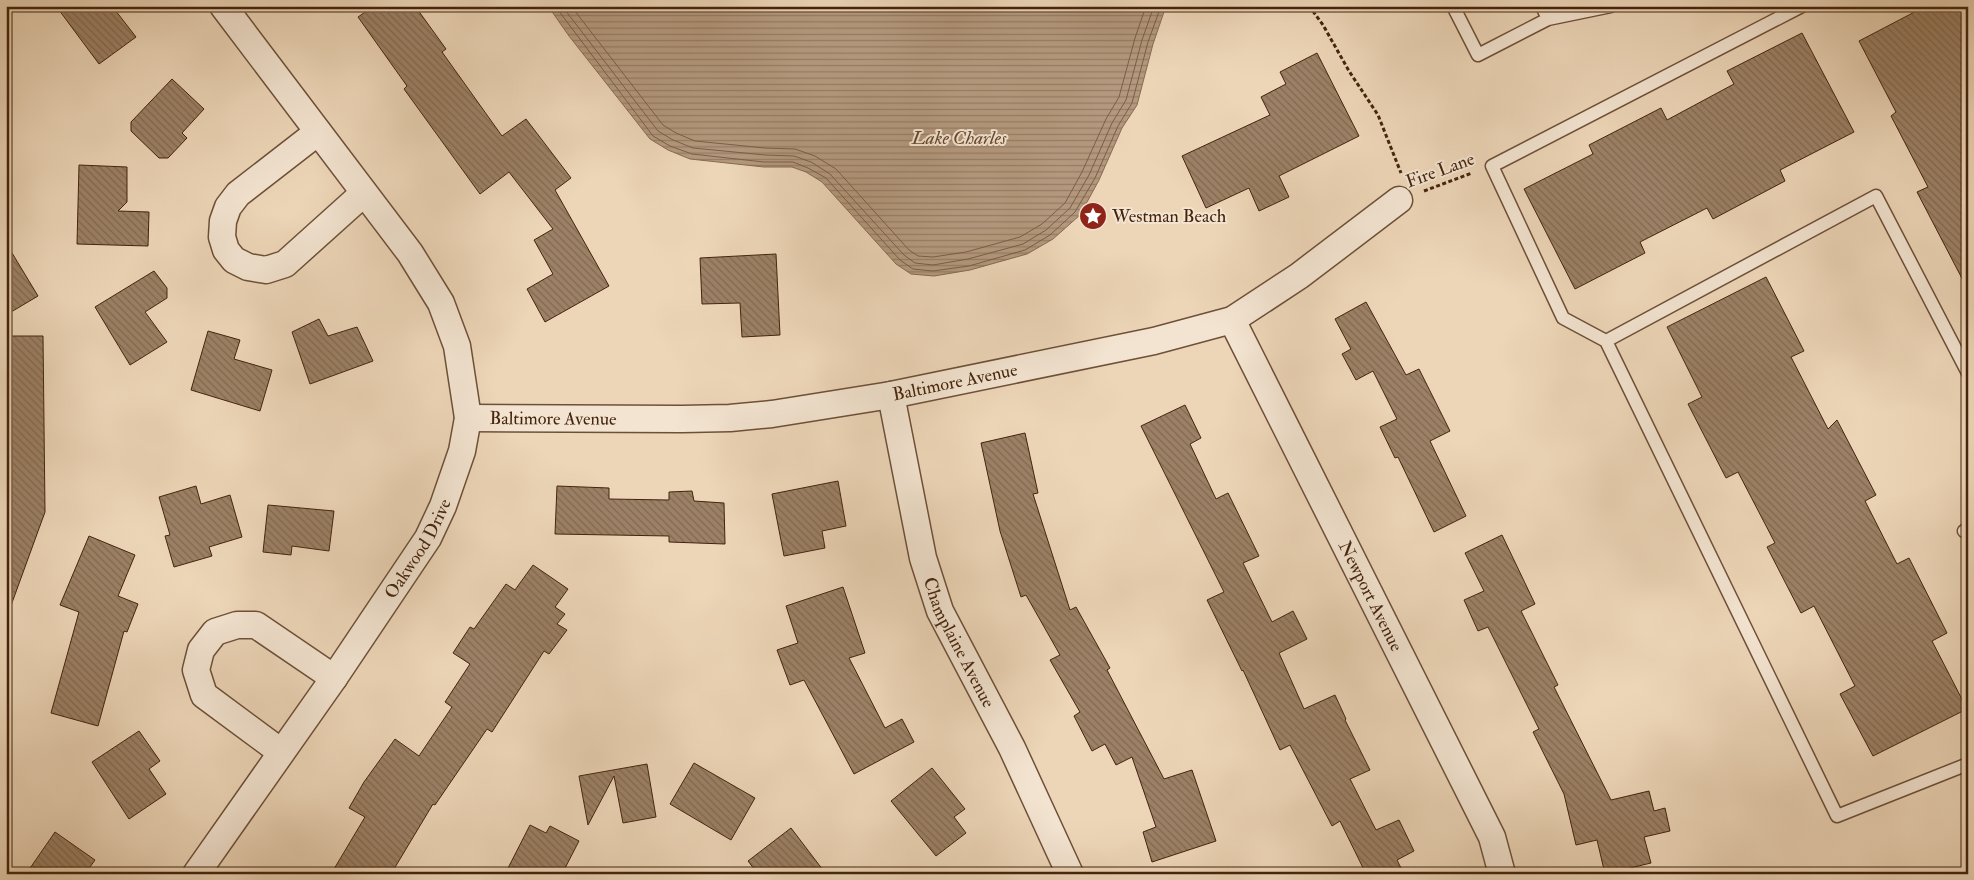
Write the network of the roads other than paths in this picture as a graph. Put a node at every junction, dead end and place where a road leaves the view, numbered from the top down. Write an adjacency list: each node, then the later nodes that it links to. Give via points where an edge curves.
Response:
1 (223, 6): 7 (street, Oakwood Drive)
2 (1453, 6): 6 (lane, via 1478,55)
3 (1542, 6): 6 (lane)
4 (1611, 6): 6 (lane)
5 (1802, 6): 11 (lane, via 1492,166 1563,318)
6 (1548, 19)
7 (318, 132): 8 (street, Oakwood Drive); 8 (street, via 238,194 223,221 222,236 226,250 234,260 248,267 266,270 285,264)
8 (364, 193): 14 (street, Oakwood Drive, via 410,253 441,303 456,346)
9 (1399, 200): 10 (street, Baltimore Avenue, via 1300,276)
10 (1232, 320): 13 (street, Baltimore Avenue, via 1154,341); 20 (street, Newport Avenue, via 1492,837)
11 (1606, 341): 12 (lane, via 1876,196); 17 (lane, via 1837,816)
12 (1968, 373)
13 (891, 395): 14 (street, Baltimore Avenue, via 730,418); 19 (street, Champlaine Avenue, via 923,558 940,611 1012,748)
14 (468, 418): 15 (street, Oakwood Drive, via 462,451 428,538)
15 (334, 678): 16 (street, Oakwood Drive); 16 (street, via 256,625 237,625 215,632 201,650 196,670 204,695)
16 (281, 752): 18 (street, Oakwood Drive)
17 (1968, 764)
18 (196, 874)
19 (1070, 874)
20 (1502, 874)

